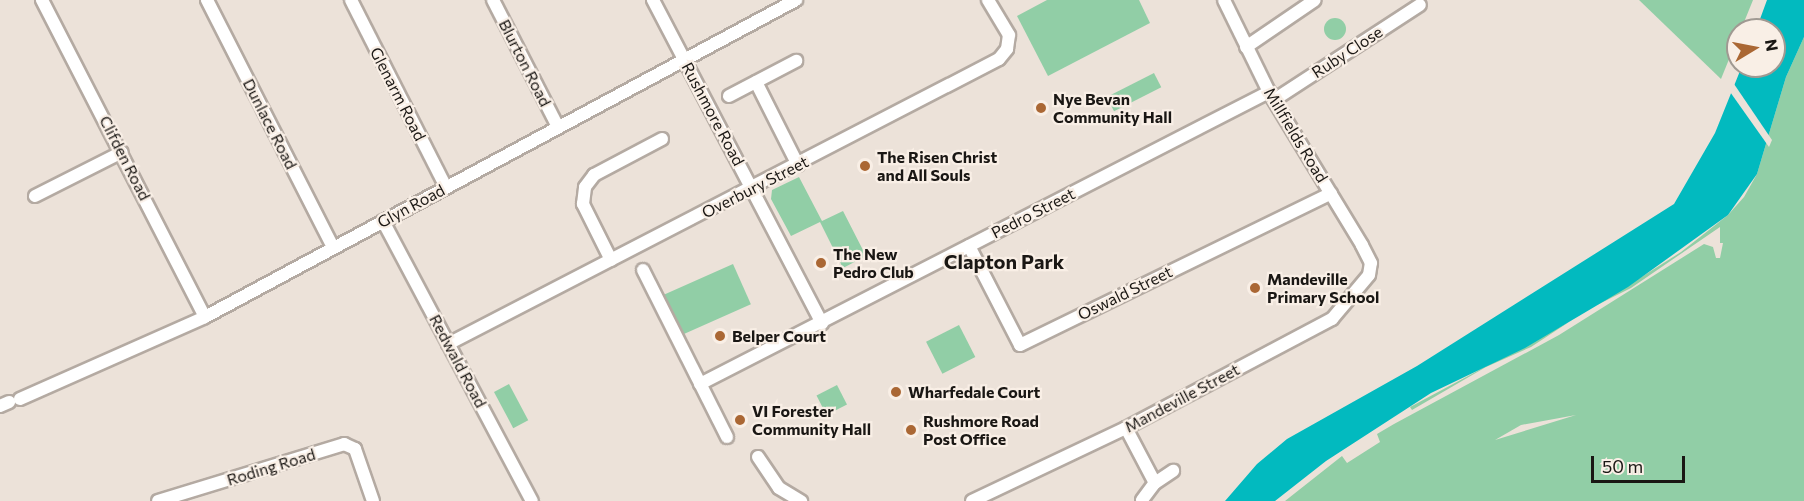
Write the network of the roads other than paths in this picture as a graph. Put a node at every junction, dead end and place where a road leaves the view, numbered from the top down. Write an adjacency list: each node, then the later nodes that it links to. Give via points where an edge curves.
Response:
1 (42, 0): 19 (street, Clifden Road)
2 (207, 0): 27 (street, Dunlace Road)
3 (351, 0): 21 (street, Glenarm Road)
4 (493, 0): 17 (street, Blurton Road)
5 (653, 0): 12 (street, Rushmore Road)
6 (796, 0): 12 (street, Glyn Road)
7 (988, 0): 20 (street, Overbury Street, via 1009,35 1007,49 999,59)
8 (1224, 0): 11 (street, Millfields Road)
9 (1315, 0): 11 (street)
10 (1420, 5): 16 (street, Ruby Close)
11 (1246, 47): 16 (street, Millfields Road)
12 (685, 61): 17 (street, Glyn Road); 22 (street, Rushmore Road)
13 (796, 61): 14 (street)
14 (756, 82): 15 (street); 20 (street)
15 (729, 96)
16 (1271, 96): 23 (street, Millfields Road); 26 (street, Pedro Street)
17 (558, 127): 21 (street, Glyn Road)
18 (662, 139): 28 (street, via 594,175 585,187 583,204)
19 (122, 152): 24 (street); 31 (street, Clifden Road)
20 (798, 165): 22 (street, Overbury Street)
21 (446, 187): 25 (street, Glyn Road)
22 (752, 189): 28 (street, Overbury Street); 32 (street, Rushmore Road)
23 (1331, 193): 26 (street, Oswald Street, via 1020,345); 29 (street, Millfields Road)
24 (35, 195)
25 (383, 221): 27 (street, Glyn Road); 33 (street, Redwald Road)
26 (969, 246): 32 (street, Pedro Street)
27 (333, 247): 31 (street, Glyn Road)
28 (611, 260): 33 (street, Overbury Street)
29 (1371, 267): 36 (street, Mandeville Street, via 1353,297 1332,319)
30 (643, 270): 34 (street)
31 (205, 317): 35 (street, Glyn Road)
32 (822, 323): 34 (street, Pedro Street)
33 (448, 344): 44 (street, Redwald Road)
34 (700, 384): 37 (street)
35 (9, 402)
36 (1126, 428): 40 (street); 46 (street, Mandeville Street)
37 (727, 437)
38 (758, 457): 45 (street, via 779,488)
39 (1173, 471): 40 (street)
40 (1155, 483): 41 (street)
41 (1142, 500)
42 (158, 501): 43 (street, Roding Road, via 350,445)
43 (373, 501)
44 (532, 501)
45 (801, 501)
46 (972, 501)

